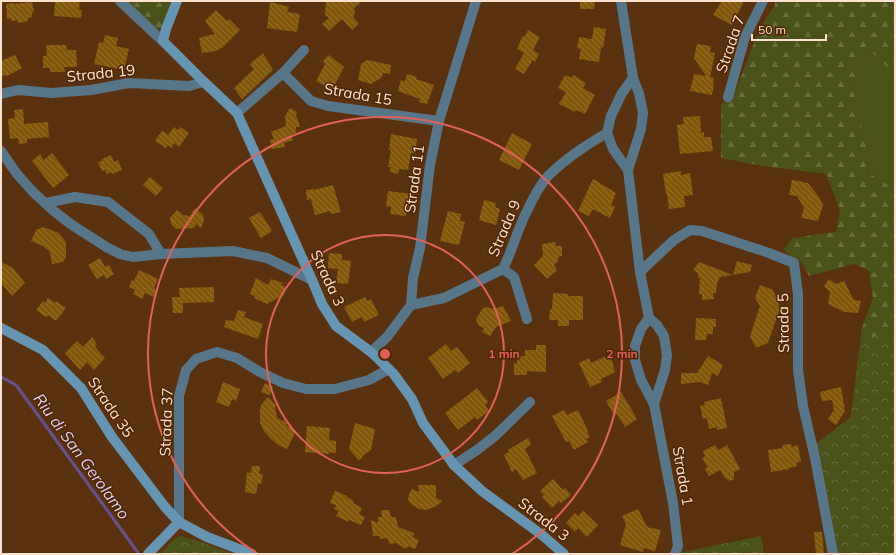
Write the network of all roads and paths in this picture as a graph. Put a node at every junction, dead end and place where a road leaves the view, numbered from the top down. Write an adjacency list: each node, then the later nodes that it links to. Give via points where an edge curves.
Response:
1 (120, 1): 6 (street, Strada 3)
2 (177, 1): 6 (street)
3 (476, 1): 14 (street, Strada 11)
4 (621, 1): 9 (street)
5 (763, 1): 12 (street, Strada 7, via 745,37)
6 (163, 41): 10 (street, Strada 3)
7 (304, 50): 8 (street)
8 (283, 72): 13 (street); 14 (street, Strada 15, via 311,100 328,106)
9 (633, 78): 15 (street, via 619,99); 17 (street, via 640,93 643,113 641,129)
10 (204, 82): 11 (street, Strada 19, via 189,86 129,83 91,90 52,93 18,90); 13 (street, Strada 3)
11 (1, 94)
12 (728, 97)
13 (237, 113): 22 (street, Strada 3)
14 (439, 121): 23 (street, Strada 11, via 430,165 420,248 412,278)
15 (607, 133): 17 (street, via 613,149); 20 (street, Strada 9, via 564,161 547,177 525,214)
16 (1, 151): 18 (street, via 34,193)
17 (628, 170): 21 (street)
18 (46, 203): 19 (street, via 72,225 120,254 133,257); 19 (street, via 75,197 108,202 149,234)
19 (161, 254): 22 (street, via 233,251 267,258)
20 (503, 270): 23 (street, Strada 9, via 444,298); 25 (street, via 514,277)
21 (640, 272): 24 (street); 37 (street, Strada 5, via 674,240 690,230 702,231 794,264 798,294 798,370)
22 (312, 280): 27 (street, Strada 3, via 322,304 336,326)
23 (411, 305): 27 (street, via 387,337)
24 (649, 318): 30 (street, Strada 1, via 635,346 635,360 641,380); 30 (street, Strada 1, via 664,336 667,355)
25 (527, 319)
26 (1, 328): 32 (street, Strada 35, via 43,350 81,388 112,437)
27 (371, 352): 28 (street, Strada 3)
28 (389, 369): 31 (street, Strada 3, via 412,399 423,423); 32 (street, Strada 37, via 369,380 335,389 306,389 283,383 237,358 216,352 196,358 186,370 180,396)
29 (530, 402): 31 (street, via 496,436)
30 (654, 404): 36 (street, Strada 1, via 673,503 678,546)
31 (454, 465): 35 (street, Strada 3)
32 (179, 522): 33 (street); 34 (street, via 207,537)
33 (148, 554)
34 (252, 554)
35 (564, 554)
36 (675, 554)
37 (833, 554)

